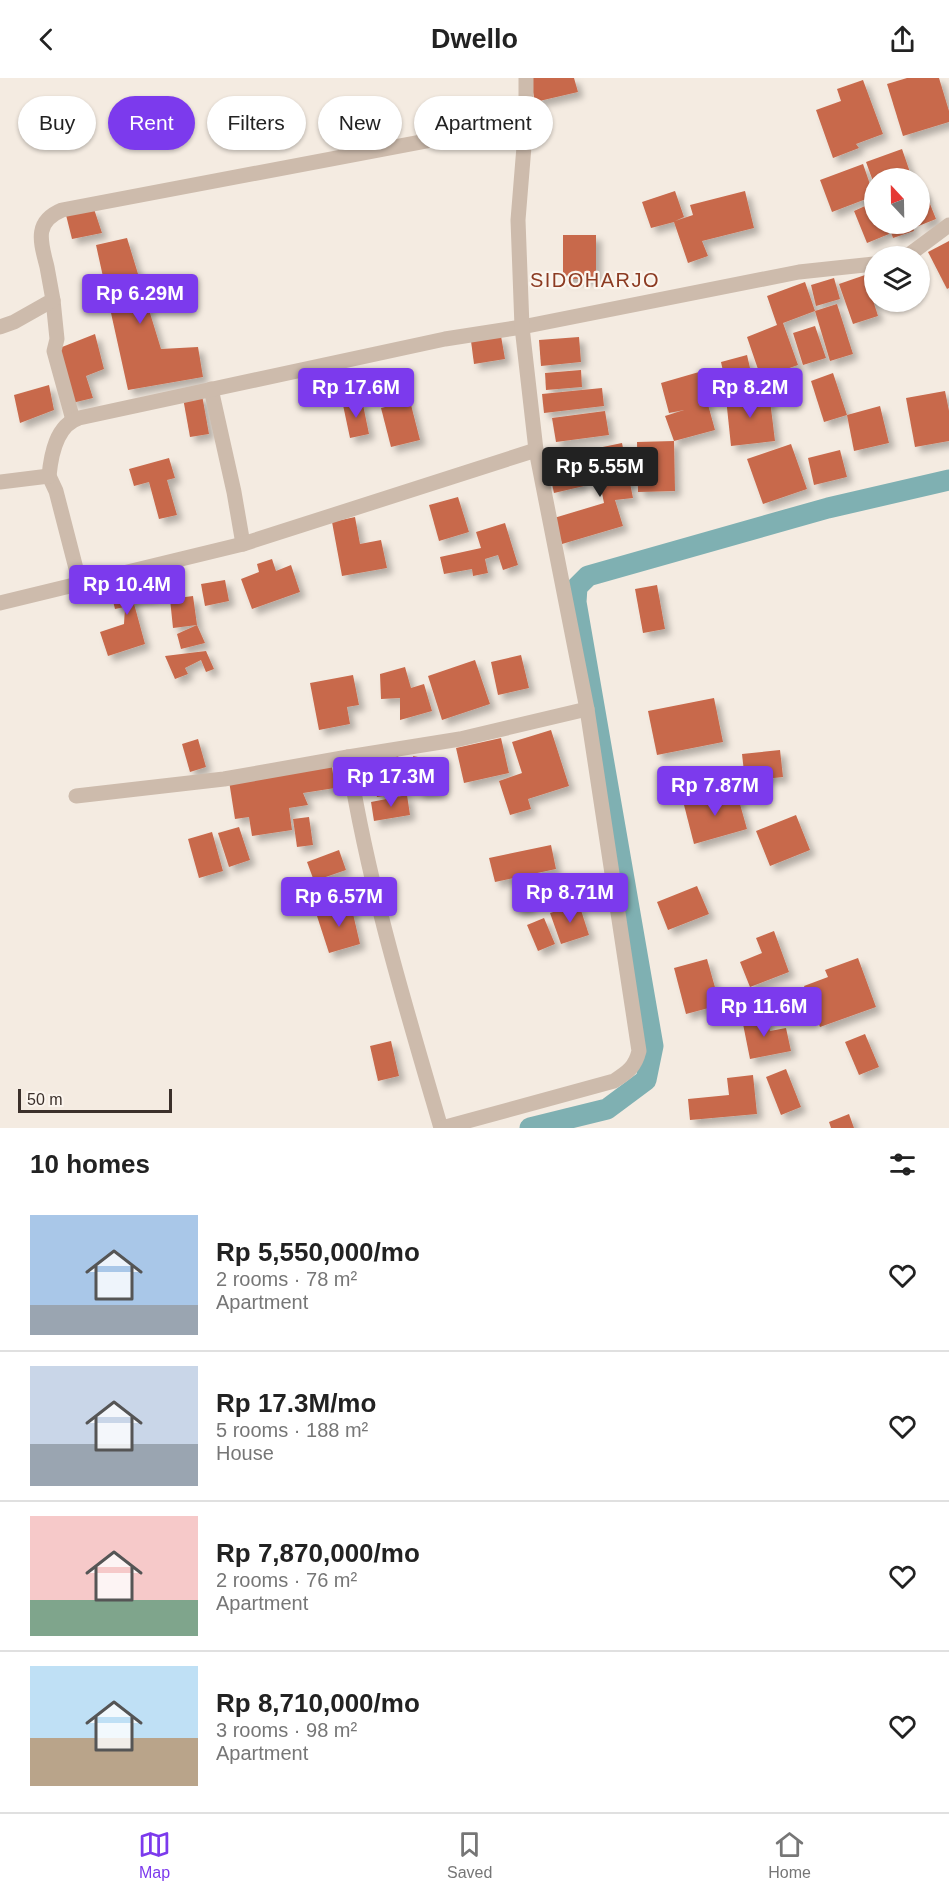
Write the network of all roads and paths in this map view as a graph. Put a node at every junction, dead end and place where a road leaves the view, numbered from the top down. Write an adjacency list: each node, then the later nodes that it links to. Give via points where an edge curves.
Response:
1 (526, 78): 2 (street)
2 (526, 96)
3 (414, 143): 8 (street, via 62,210 44,222 41,232)
4 (524, 150): 10 (street, via 518,220)
5 (949, 225): 6 (street)
6 (921, 246)
7 (864, 265): 10 (street, via 799,272)
8 (53, 300): 9 (street); 12 (street, via 57,339 54,351)
9 (0, 327)
10 (522, 327): 11 (street, via 445,339); 13 (street)
11 (211, 389): 12 (street); 16 (street)
12 (73, 420): 14 (street, via 58,438)
13 (536, 450): 16 (street); 19 (street)
14 (49, 477): 15 (street); 17 (street)
15 (0, 482)
16 (243, 544): 17 (street)
17 (80, 584): 18 (street)
18 (0, 603)
19 (587, 709): 20 (street, via 460,739); 22 (street, via 639,1051 636,1063 614,1081)
20 (348, 758): 21 (street, via 224,779); 22 (street, via 386,939)
21 (76, 796)
22 (442, 1128)

